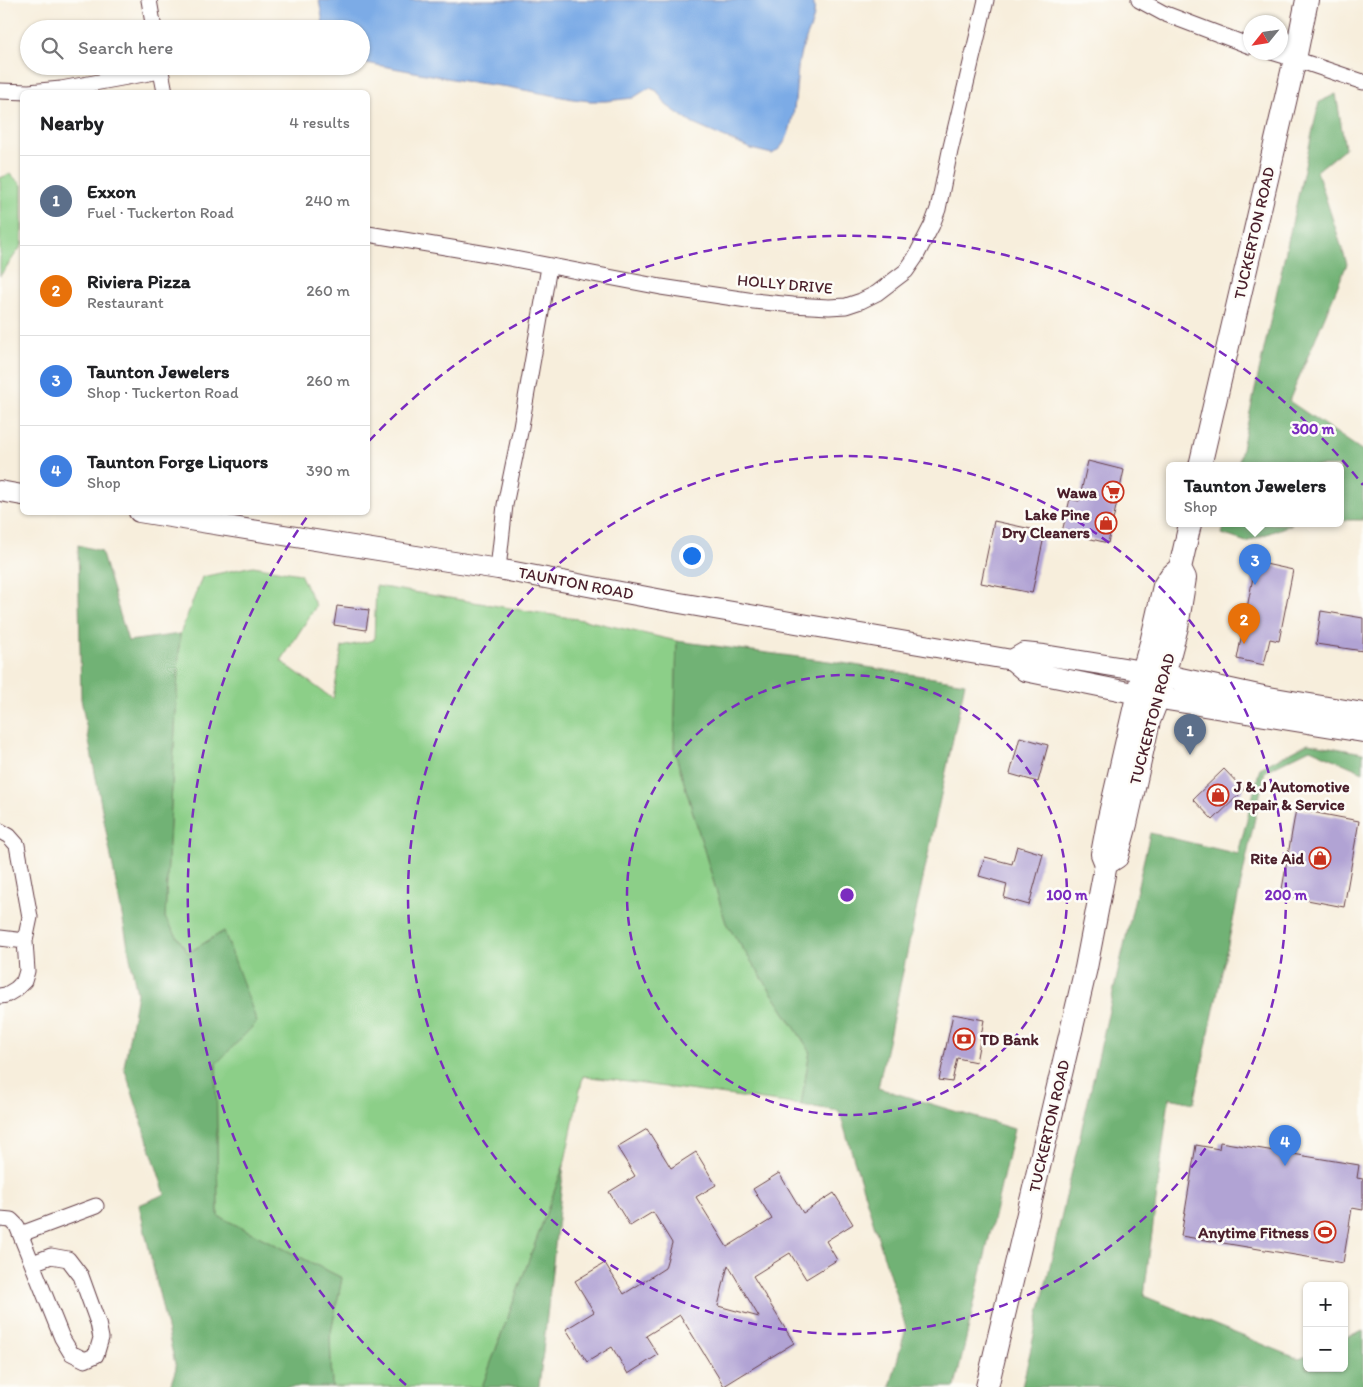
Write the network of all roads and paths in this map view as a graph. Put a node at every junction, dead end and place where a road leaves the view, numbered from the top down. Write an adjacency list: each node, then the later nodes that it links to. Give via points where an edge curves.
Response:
1 (149, 0): 5 (street)
2 (986, 0): 17 (street, HOLLY DRIVE, via 932,225 906,271 877,293 846,306 830,308 661,287)
3 (1139, 0): 6 (street, via 1163,14)
4 (1307, 0): 8 (main road, TUCKERTON ROAD)
5 (152, 20)
6 (1243, 43)
7 (1288, 57): 8 (street)
8 (1295, 59): 11 (street); 18 (main road, TUCKERTON ROAD)
9 (130, 75): 12 (street)
10 (161, 75): 13 (street)
11 (1363, 82)
12 (50, 90)
13 (165, 90)
14 (0, 91): 15 (street)
15 (20, 92)
16 (370, 234): 17 (street, HOLLY DRIVE)
17 (549, 267): 23 (street, via 505,504)
18 (1201, 462)
19 (0, 491): 20 (street)
20 (20, 495)
21 (158, 515): 23 (street, TAUNTON ROAD)
22 (1189, 527): 25 (main road, TUCKERTON ROAD, via 1180,568 1185,578 1177,627)
23 (498, 569): 24 (street, TAUNTON ROAD)
24 (1012, 660): 25 (street, TAUNTON ROAD, via 1024,653); 26 (street, TAUNTON ROAD, via 1025,670)
25 (1153, 673): 26 (main road, TUCKERTON ROAD); 27 (main road)
26 (1148, 696): 28 (main road); 37 (main road, TUCKERTON ROAD, via 1109,816 1102,854 1106,864 1086,968)
27 (1363, 714)
28 (1363, 731)
29 (0, 831): 31 (street, via 16,845 30,917)
30 (0, 938): 31 (street)
31 (26, 941): 32 (street, via 24,981 16,989)
32 (0, 996)
33 (96, 1206): 35 (street)
34 (0, 1219): 35 (street, via 11,1220)
35 (21, 1234): 36 (street)
36 (33, 1264): 36 (street, via 51,1256 68,1259 81,1276 101,1338 96,1355 86,1360 71,1353)
37 (987, 1387)

